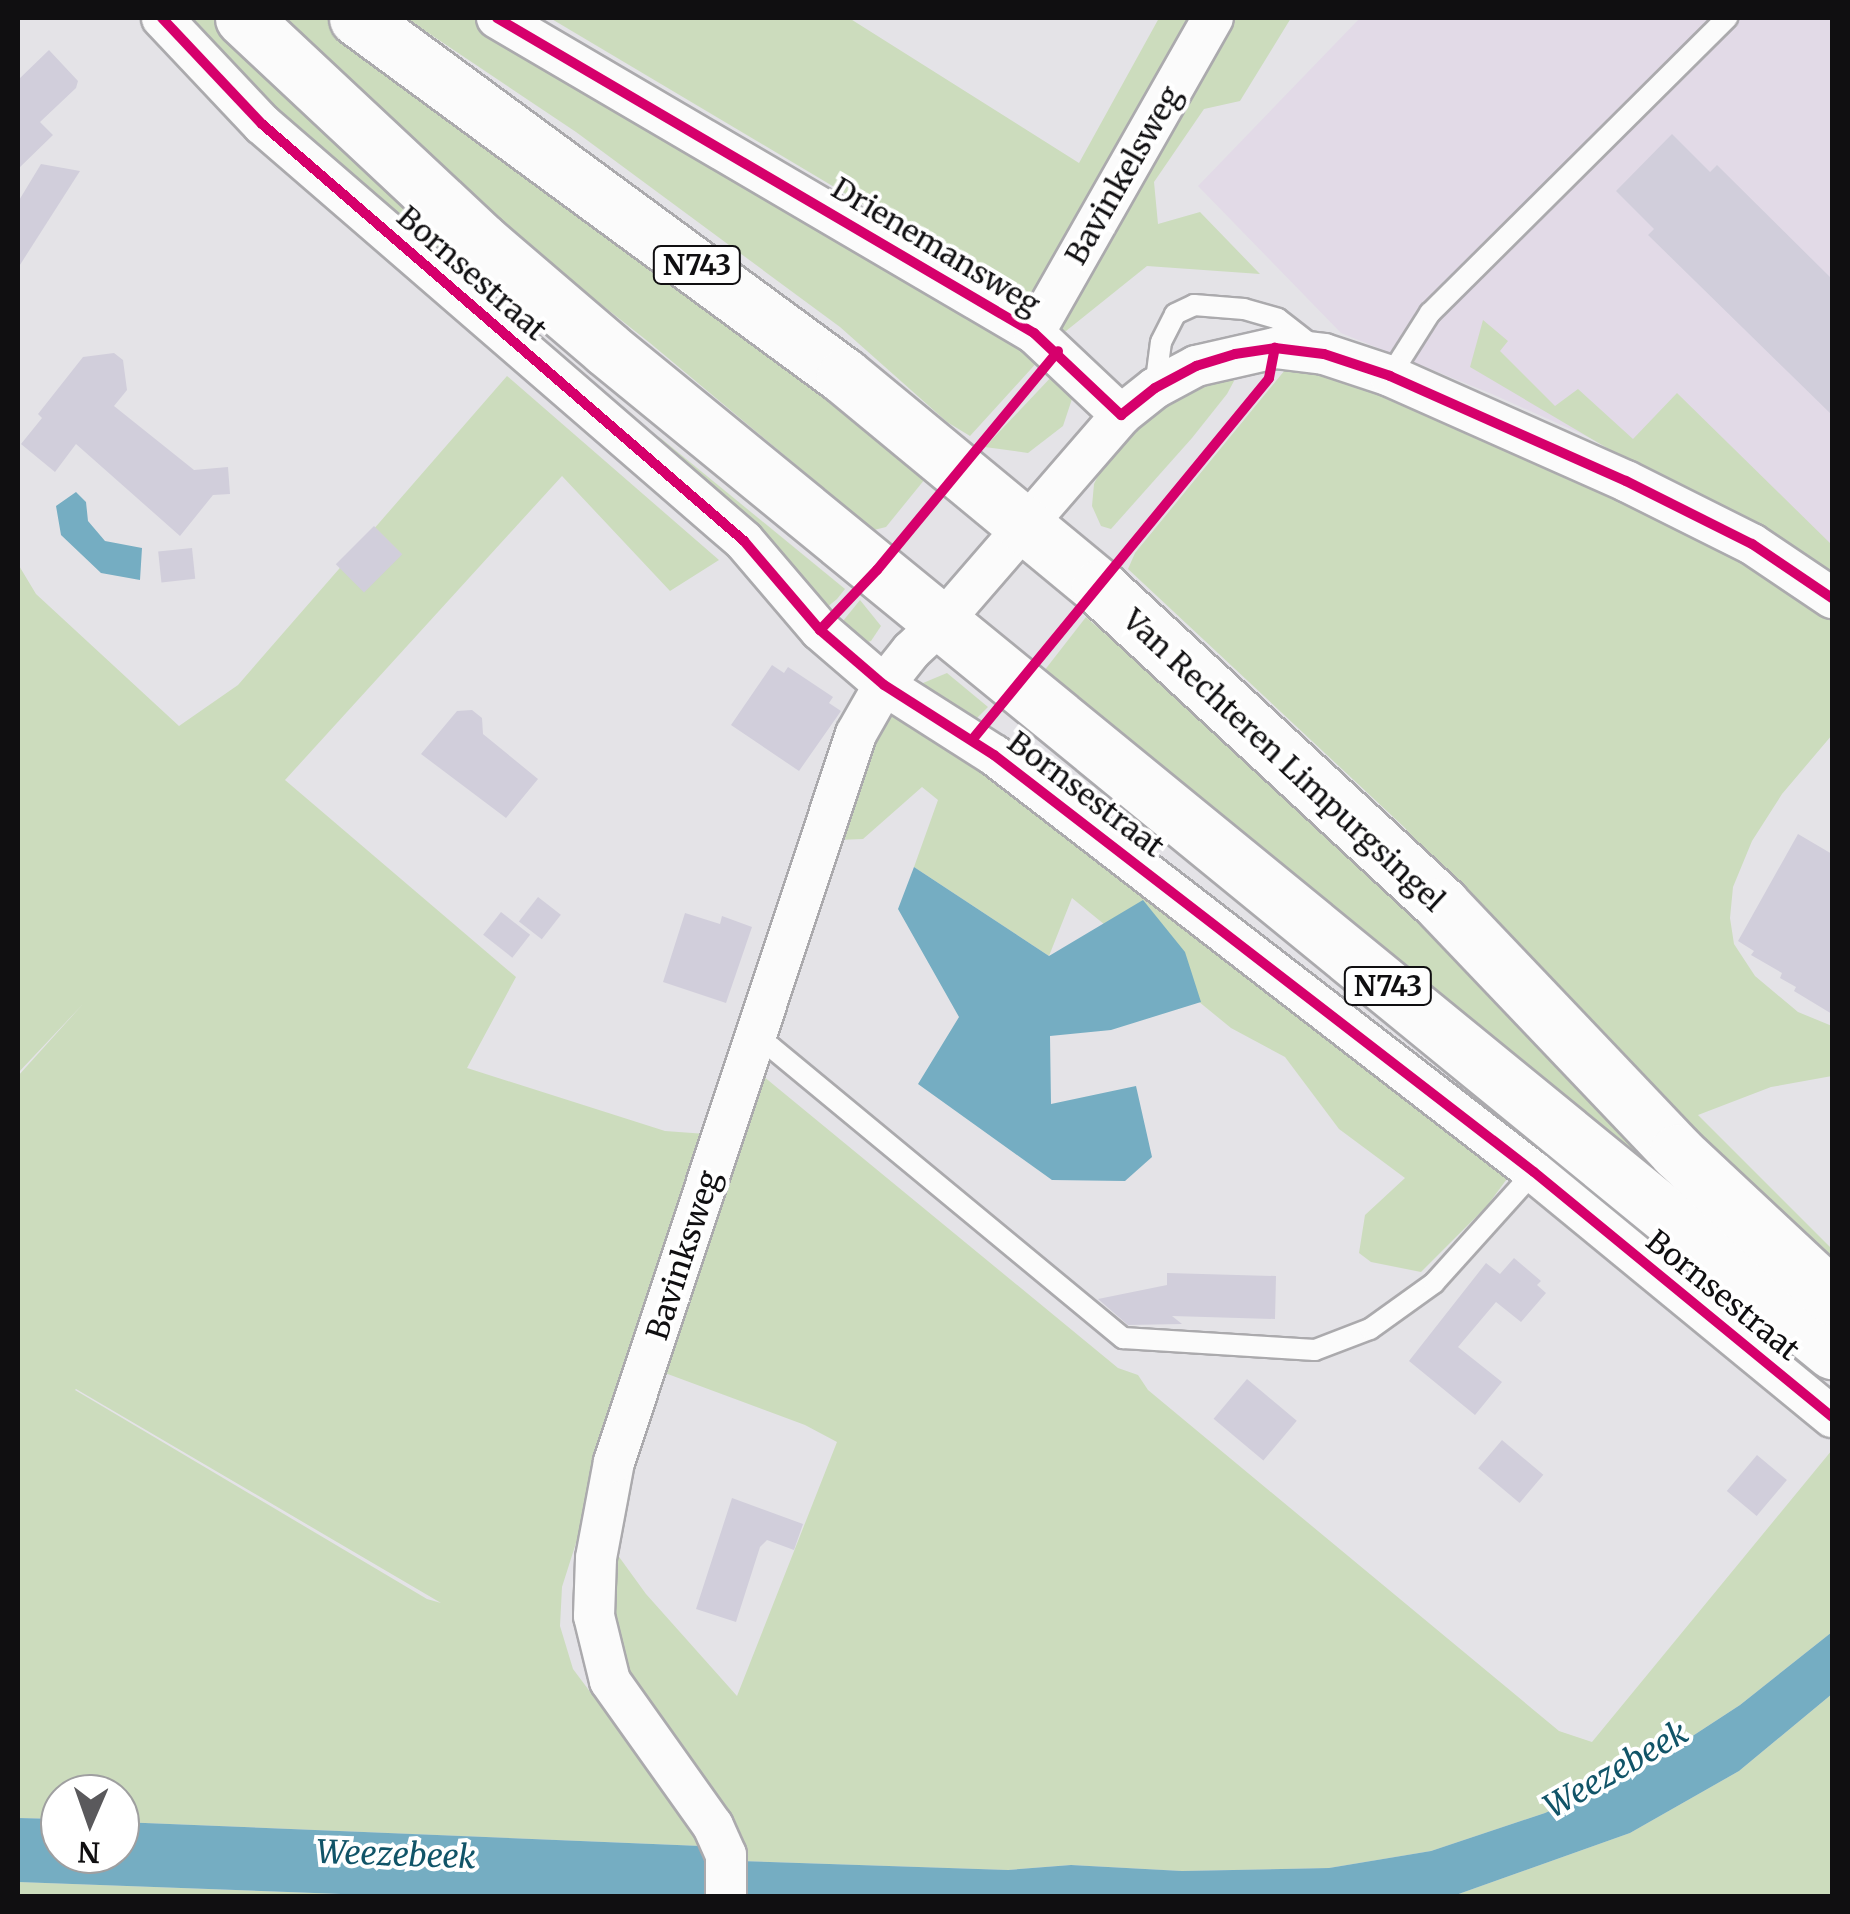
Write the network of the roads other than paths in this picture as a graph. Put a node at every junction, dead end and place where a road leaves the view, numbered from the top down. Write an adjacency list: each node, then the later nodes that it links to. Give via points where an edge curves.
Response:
1 (162, 18): 15 (street, Bornsestraat, via 262,124 744,541 820,630)
2 (242, 18): 14 (main road, N743, via 480,240)
3 (357, 18): 12 (main road, Van Rechteren Limpurgsingel / N743, via 814,354)
4 (497, 18): 7 (street, Drienemansweg)
5 (1213, 18): 7 (street, Bavinkelsweg)
6 (1727, 18): 9 (lane, via 1430,313)
7 (1034, 332): 11 (street, Drienemansweg)
8 (1324, 354): 9 (street); 10 (street, via 1275,348 1234,354); 10 (lane, via 1278,318 1194,305 1175,314 1161,342)
9 (1390, 376): 13 (street, via 1736,536)
10 (1155, 388): 11 (street)
11 (1120, 414): 12 (street)
12 (1027, 526): 14 (street); 18 (main road, Van Rechteren Limpurgsingel / N743, via 1442,905 1676,1152)
13 (1832, 598)
14 (942, 622): 15 (street, Bavinksweg); 19 (main road, N743)
15 (884, 685): 16 (street, Bavinksweg, via 856,734); 17 (street, Bornsestraat, via 994,754)
16 (755, 1041): 17 (lane, via 771,1047 1123,1338 1315,1350 1370,1328 1434,1283); 21 (street, Bavinksweg, via 614,1462 596,1558 594,1616 610,1682 713,1826 726,1855)
17 (1534, 1172): 20 (street, Bornsestraat)
18 (1832, 1297)
19 (1832, 1351)
20 (1832, 1417)
21 (726, 1896)

